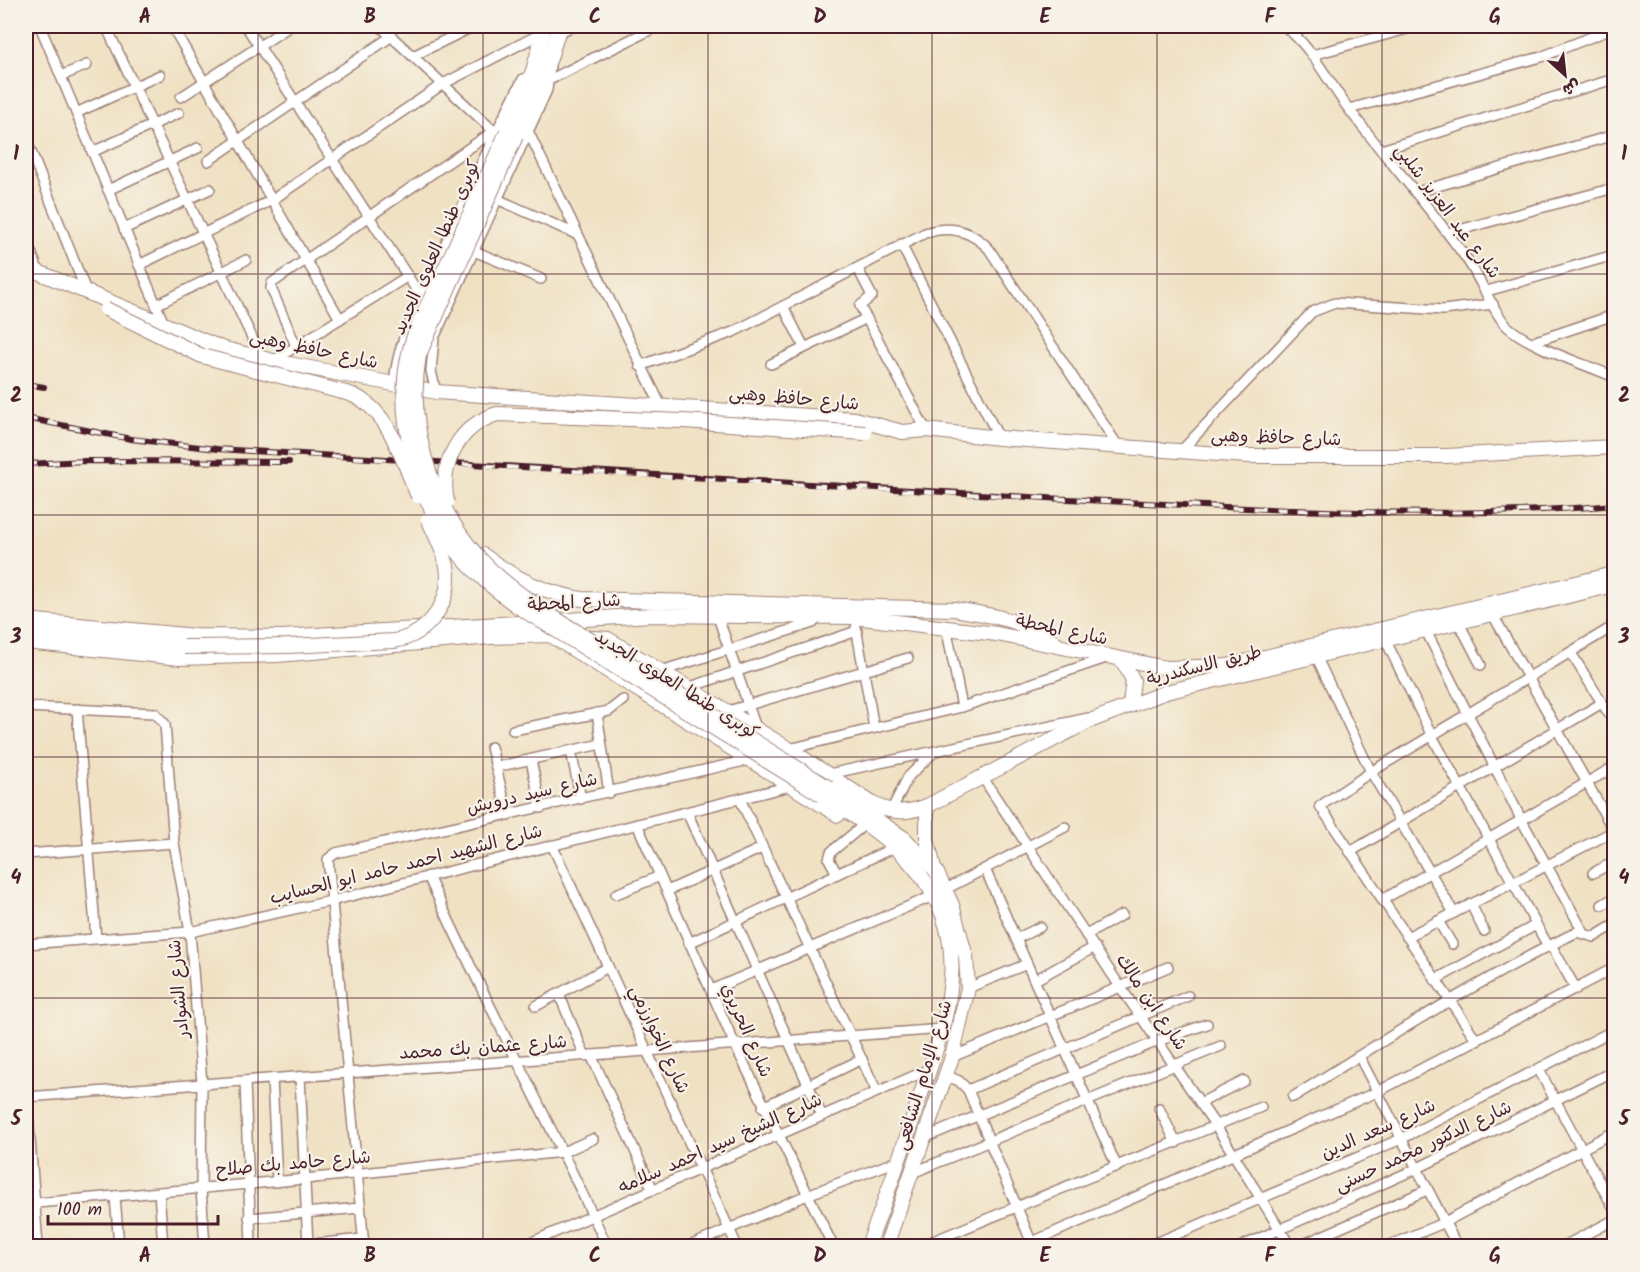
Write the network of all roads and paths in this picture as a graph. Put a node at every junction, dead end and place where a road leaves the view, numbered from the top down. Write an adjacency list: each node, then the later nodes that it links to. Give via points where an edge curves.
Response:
1 (40, 26): 22 (street)
2 (106, 26): 27 (street)
3 (172, 26): 25 (street)
4 (246, 26): 16 (street)
5 (290, 26): 16 (street)
6 (380, 26): 15 (street)
7 (474, 26): 18 (street)
8 (573, 26): 14 (street)
9 (658, 26): 24 (street)
10 (1284, 26): 17 (street, شارع عبد العزيز شلبي)
11 (1418, 26): 17 (street)
12 (1614, 28): 30 (street, via 1541,57)
13 (545, 29): 19 (main road); 26 (street)
14 (559, 29): 19 (main road)
15 (392, 36): 18 (street); 29 (street)
16 (259, 46): 25 (street); 29 (street)
17 (1312, 55): 30 (street, شارع عبد العزيز شلبي)
18 (413, 56): 26 (street)
19 (544, 56): 24 (street); 34 (main road, كوبرى طنطا العلوى الجديد); 34 (street)
20 (87, 65): 22 (street)
21 (160, 75): 27 (street)
22 (61, 76): 31 (street)
23 (1614, 79): 39 (street)
24 (549, 80): 34 (street)
25 (204, 82): 28 (street); 37 (street)
26 (443, 84): 34 (street); 41 (street)
27 (135, 87): 31 (street); 33 (street)
28 (181, 97)
29 (296, 103): 37 (street); 41 (street)
30 (1349, 110): 39 (street, شارع عبد العزيز شلبي)
31 (76, 113): 40 (street)
32 (179, 113): 33 (street)
33 (153, 126): 40 (street); 43 (street)
34 (508, 132): 48 (street); 51 (street); 55 (street); 72 (street); 96 (main road, كوبرى طنطا العلوى الجديد, bridge, via 428,328 417,367 415,405 422,449); 158 (main road, كوبرى طنطا العلوى الجديد, bridge, via 409,351 405,385 407,424 428,502 458,552 517,606)
35 (1614, 135): 47 (street)
36 (26, 139): 70 (street)
37 (238, 141): 42 (street); 50 (street)
38 (198, 148): 43 (street)
39 (1381, 150): 47 (street, شارع عبد العزيز شلبي)
40 (92, 152): 46 (street)
41 (332, 159): 50 (street); 51 (street)
42 (208, 161)
43 (170, 163): 46 (street); 49 (street)
44 (1614, 188): 53 (street)
45 (210, 189): 49 (street)
46 (108, 190): 52 (street)
47 (1417, 192): 53 (street, شارع عبد العزيز شلبي)
48 (497, 199): 55 (street); 58 (street)
49 (188, 200): 52 (street); 54 (street)
50 (272, 200): 54 (street); 61 (street)
51 (369, 216): 61 (street); 67 (street)
52 (124, 229): 62 (street)
53 (1448, 233): 71 (street, شارع عبد العزيز شلبي)
54 (203, 234): 62 (street); 65 (street)
55 (578, 235): 85 (street)
56 (26, 239): 66 (street)
57 (902, 244): 64 (street); 92 (street); 93 (street, via 948,228 971,234 989,249)
58 (474, 251): 68 (street); 88 (street, via 434,338 431,371)
59 (1614, 255): 71 (street)
60 (246, 260): 65 (street)
61 (306, 260): 78 (street); 81 (street, via 272,283)
62 (140, 265): 74 (street)
63 (26, 267): 66 (main road, شارع حافظ وهبى)
64 (858, 269): 75 (street); 77 (street, via 872,296 860,304)
65 (222, 273): 74 (street); 83 (street)
66 (40, 275): 69 (main road, شارع حافظ وهبى)
67 (408, 276): 72 (street); 78 (street)
68 (541, 279)
69 (54, 281): 70 (main road, شارع حافظ وهبى); 109 (main road, bridge, via 202,356 350,394 370,405 390,435 444,554 447,569 444,600 436,615 428,625 402,640 184,647)
70 (86, 291): 79 (main road, شارع حافظ وهبى)
71 (1487, 291): 73 (street, شارع عبد العزيز شلبي)
72 (421, 297): 87 (street, via 398,357)
73 (1493, 304): 80 (street, شارع عبد العزيز شلبي, via 1509,328); 95 (street, via 1443,310 1335,303 1312,312)
74 (156, 305): 79 (street)
75 (783, 306): 82 (street); 85 (street, via 733,332)
76 (1614, 315): 80 (street)
77 (867, 318): 82 (street); 90 (street)
78 (340, 319): 81 (street)
79 (164, 324): 83 (main road, شارع حافظ وهبى, via 213,345)
80 (1533, 342): 86 (street, شارع عبد العزيز شلبي)
81 (296, 346): 83 (street)
82 (804, 347): 84 (street)
83 (267, 360): 87 (main road, شارع حافظ وهبى)
84 (771, 364)
85 (640, 366): 89 (street)
86 (1614, 377)
87 (394, 384): 88 (main road, شارع حافظ وهبى)
88 (436, 392): 89 (main road, شارع حافظ وهبى)
89 (661, 406): 91 (main road, شارع حافظ وهبى, via 855,419)
90 (926, 430): 91 (main road, شارع حافظ وهبى); 92 (main road, شارع حافظ وهبى)
91 (902, 432): 96 (main road, bridge, via 497,414 472,426 452,453 445,485)
92 (999, 438): 93 (main road, شارع حافظ وهبى)
93 (1118, 446): 95 (main road, شارع حافظ وهبى)
94 (1614, 447): 95 (main road, شارع حافظ وهبى, via 1446,456 1247,456)
95 (1181, 451)
96 (452, 518): 97 (main road, كوبرى طنطا العلوى الجديد, bridge)
97 (469, 545): 115 (main road, bridge, via 520,581 561,596 954,609 1010,620 1037,631); 158 (main road, كوبرى طنطا العلوى الجديد, bridge, via 497,575 535,604)
98 (1614, 574): 120 (main road, طريق الاسكندرية, via 1227,666 1167,668)
99 (1614, 585): 101 (main road, طريق الاسكندرية)
100 (717, 614): 102 (main road, شارع المحطة); 103 (main road, شارع المحطة); 116 (street)
101 (1493, 615): 105 (main road, طريق الاسكندرية); 125 (street)
102 (819, 616): 106 (main road, شارع المحطة); 116 (street, via 813,623)
103 (609, 618): 104 (main road, شارع المحطة, via 281,637 195,636); 112 (main road)
104 (26, 620)
105 (1459, 623): 110 (main road, طريق الاسكندرية); 121 (street)
106 (856, 624): 107 (main road, شارع المحطة); 122 (street); 124 (street)
107 (946, 626): 115 (main road, شارع المحطة); 132 (street)
108 (1614, 626): 117 (street)
109 (26, 631)
110 (1426, 631): 113 (main road, طريق الاسكندرية); 137 (street)
111 (550, 635): 112 (main road, شارع المحطة); 114 (main road, شارع المحطة, via 191,658); 150 (main road, شارع الإمام الشافعى)
112 (608, 639): 123 (main road)
113 (1386, 641): 118 (main road, طريق الاسكندرية); 143 (street)
114 (26, 642)
115 (1064, 649): 120 (main road, شارع المحطة)
116 (730, 651): 123 (street); 124 (street)
117 (1571, 653): 125 (street); 128 (street)
118 (1316, 656): 130 (main road, طريق الاسكندرية, via 1184,686); 154 (street)
119 (908, 658): 122 (street)
120 (1115, 659): 130 (main road, via 1133,681); 132 (street)
121 (1481, 665)
122 (865, 670): 129 (street); 140 (street)
123 (661, 671): 126 (main road)
124 (737, 671): 126 (street); 129 (street)
125 (1527, 679): 137 (street); 142 (street)
126 (690, 687): 134 (main road)
127 (623, 700): 135 (street, via 615,709)
128 (1602, 702): 138 (street); 142 (street)
129 (749, 704): 134 (street); 139 (street)
130 (1130, 704): 136 (main road, طريق الاسكندرية)
131 (26, 707): 133 (street)
132 (962, 707): 140 (street)
133 (77, 709): 175 (street, شارع الشوادر, via 155,713 163,720); 180 (street)
134 (728, 711): 139 (main road)
135 (597, 713): 141 (street); 144 (street)
136 (1105, 714): 147 (street); 155 (main road, طريق الاسكندرية)
137 (1467, 715): 143 (street); 152 (street)
138 (1614, 722)
139 (756, 728): 146 (main road)
140 (874, 728): 146 (street)
141 (513, 730)
142 (1556, 730): 152 (street); 156 (street)
143 (1432, 736): 154 (street); 159 (street)
144 (602, 744): 148 (street); 160 (street)
145 (492, 747): 151 (street)
146 (789, 749): 158 (main road)
147 (936, 750): 158 (street); 165 (street, via 908,777)
148 (571, 751): 149 (street); 161 (street)
149 (531, 760): 151 (street); 164 (street)
150 (749, 760): 157 (main road, شارع الإمام الشافعى); 160 (street, شارع سيد درويش)
151 (496, 767): 167 (street)
152 (1494, 767): 159 (street); 168 (street)
153 (1614, 767): 156 (street)
154 (1371, 772): 169 (street); 181 (street, via 1320,807)
155 (983, 778): 163 (main road, طريق الاسكندرية); 178 (street, شارع ابن مالك)
156 (1587, 783): 168 (street); 173 (street)
157 (790, 786): 162 (street, شارع الشهيد احمد حامد ابو الحسايب); 171 (main road, شارع الإمام الشافعى, via 840,816)
158 (827, 786): 165 (main road); 171 (main road, شارع الإمام الشافعى); 187 (main road, شارع الإمام الشافعى, via 905,839)
159 (1460, 787): 169 (street); 174 (street)
160 (609, 793): 161 (street, شارع سيد درويش)
161 (581, 799): 164 (street, شارع سيد درويش)
162 (740, 799): 166 (street, شارع الشهيد احمد حامد ابو الحسايب); 179 (street)
163 (927, 806): 165 (main road, طريق الاسكندرية); 187 (main road, via 927,839)
164 (541, 808): 167 (street, شارع سيد درويش)
165 (891, 811)
166 (687, 812): 170 (street, شارع الشهيد احمد حامد ابو الحسايب); 186 (street)
167 (508, 816): 201 (street, شارع سيد درويش, via 336,853 326,862)
168 (1521, 819): 174 (street); 184 (street)
169 (1399, 822): 181 (street); 188 (street)
170 (637, 824): 176 (street, شارع الشهيد احمد حامد ابو الحسايب); 192 (street, شارع الحريري)
171 (866, 824): 177 (main road, شارع الإمام الشافعى); 190 (street, via 831,852 830,860)
172 (1065, 828): 178 (street)
173 (1614, 831): 184 (street)
174 (1488, 838): 188 (street); 193 (street)
175 (174, 843): 180 (street); 212 (street, شارع الشوادر)
176 (552, 845): 191 (street, شارع الشهيد احمد حامد ابو الحسايب); 225 (street, شارع الخوارزمي)
177 (895, 847): 190 (street); 197 (main road, شارع الإمام الشافعى)
178 (1028, 847): 185 (street); 214 (street, شارع ابن مالك)
179 (762, 848): 186 (street); 198 (street)
180 (89, 849): 182 (street); 216 (street)
181 (1350, 852): 200 (street)
182 (26, 855)
183 (1614, 862): 189 (street)
184 (1548, 865): 193 (street); 213 (street)
185 (985, 869): 194 (street); 217 (street)
186 (713, 870): 195 (street); 206 (street)
187 (936, 871): 194 (main road, شارع الإمام الشافعى)
188 (1429, 872): 200 (street); 204 (street)
189 (1593, 873)
190 (837, 874): 198 (street)
191 (428, 876): 201 (street, شارع الشهيد احمد حامد ابو الحسايب); 256 (street)
192 (660, 876): 195 (street, شارع الحريري); 196 (street)
193 (1513, 883): 202 (street); 209 (street)
194 (946, 889): 231 (main road, شارع الإمام الشافعى, via 962,940)
195 (667, 891): 218 (street, شارع الحريري)
196 (616, 894)
197 (933, 896): 223 (street); 242 (main road, شارع الإمام الشافعى, via 951,952 951,991)
198 (785, 898): 206 (street); 223 (street)
199 (1614, 898): 203 (street)
200 (1382, 900): 215 (street)
201 (330, 901): 212 (street, شارع الشهيد احمد حامد ابو الحسايب); 261 (street)
202 (1471, 904): 204 (street); 211 (street)
203 (1602, 905)
204 (1454, 913): 207 (street)
205 (1122, 915): 214 (street)
206 (736, 921): 218 (street); 228 (street)
207 (1438, 921): 215 (street); 220 (street)
208 (1614, 925): 213 (street, via 1594,937)
209 (1536, 926): 221 (street); 230 (street)
210 (1040, 927): 217 (street)
211 (1484, 931)
212 (190, 932): 216 (street, شارع الشهيد احمد حامد ابو الحسايب); 268 (street, شارع الشوادر)
213 (1584, 933): 221 (street, via 1577,932)
214 (1086, 935): 222 (street, شارع ابن مالك)
215 (1407, 937): 230 (street)
216 (96, 938): 219 (street, شارع الشهيد احمد حامد ابو الحسايب)
217 (1016, 939): 224 (street)
218 (689, 943): 234 (street, شارع الحريري)
219 (26, 944)
220 (1452, 944)
221 (1549, 946): 233 (street); 237 (street)
222 (1095, 947): 229 (street); 232 (street, شارع ابن مالك)
223 (808, 948): 228 (street); 244 (street)
224 (1027, 964): 229 (street); 231 (street)
225 (608, 967): 235 (street); 251 (street, شارع الخوارزمي)
226 (1168, 967): 232 (street)
227 (1614, 968): 233 (street)
228 (758, 970): 234 (street); 245 (street)
229 (1035, 980): 239 (street)
230 (1435, 980): 237 (street)
231 (968, 988): 254 (main road, شارع الإمام الشافعى)
232 (1121, 988): 239 (street); 240 (street, شارع ابن مالك)
233 (1576, 989): 247 (street)
234 (711, 990): 248 (street, شارع الحريري)
235 (559, 994): 238 (street); 252 (street)
236 (1188, 996): 240 (street)
237 (1448, 1000): 247 (street); 253 (street)
238 (536, 1006)
239 (1051, 1017): 250 (street); 254 (street)
240 (1141, 1017): 246 (street, شارع ابن مالك); 250 (street)
241 (1207, 1024): 246 (street)
242 (943, 1029): 244 (street, شارع عثمان بك محمد); 258 (main road, شارع الإمام الشافعى)
243 (1614, 1030): 259 (street, شارع سعد الدين)
244 (850, 1036): 245 (street, شارع عثمان بك محمد); 255 (street)
245 (788, 1041): 248 (street, شارع عثمان بك محمد); 270 (street)
246 (1158, 1041): 257 (street, شارع ابن مالك); 263 (street)
247 (1477, 1041): 273 (street)
248 (735, 1045): 251 (street, شارع عثمان بك محمد); 279 (street, شارع الحريري)
249 (1221, 1046): 257 (street)
250 (1065, 1048): 263 (street); 271 (street)
251 (647, 1051): 252 (street, شارع عثمان بك محمد); 298 (street, شارع الخوارزمي)
252 (588, 1056): 256 (street, شارع عثمان بك محمد); 306 (street)
253 (1359, 1056): 273 (street); 274 (street)
254 (952, 1057): 262 (main road, شارع الإمام الشافعى)
255 (862, 1059): 270 (street); 272 (street)
256 (518, 1061): 261 (street, شارع عثمان بك محمد); 293 (street)
257 (1175, 1066): 276 (street); 278 (street, شارع ابن مالك)
258 (930, 1069): 272 (street, شارع الشيخ سيد احمد سلامه); 296 (main road, شارع الإمام الشافعى)
259 (1539, 1070): 277 (street); 289 (street, شارع سعد الدين)
260 (1614, 1071): 277 (street, شارع الدكتور محمد حسنى)
261 (348, 1073): 264 (street, شارع عثمان بك محمد); 301 (street)
262 (945, 1075): 271 (street); 287 (main road, شارع الإمام الشافعى)
263 (1077, 1075): 276 (street); 283 (street)
264 (300, 1077): 265 (street, شارع عثمان بك محمد); 302 (street)
265 (272, 1079): 266 (street, شارع عثمان بك محمد); 303 (street)
266 (245, 1081): 268 (street, شارع عثمان بك محمد); 304 (street)
267 (1244, 1081): 278 (street)
268 (202, 1083): 275 (street, شارع عثمان بك محمد); 305 (street, شارع الشوادر)
269 (26, 1086): 275 (street)
270 (809, 1086): 279 (street); 282 (street)
271 (968, 1090): 283 (street)
272 (877, 1092): 282 (street, شارع الشيخ سيد احمد سلامه)
273 (1377, 1092): 289 (street); 294 (street)
274 (1293, 1096)
275 (26, 1097): 295 (street)
276 (1089, 1101): 290 (street); 297 (street)
277 (1556, 1101): 292 (street); 299 (street, شارع الدكتور محمد حسنى)
278 (1200, 1103): 284 (street, شارع ابن مالك)
279 (763, 1107): 286 (street, شارع الحريري)
280 (1159, 1107): 291 (street)
281 (1261, 1107): 284 (street)
282 (822, 1116): 286 (street, شارع الشيخ سيد احمد سلامه)
283 (981, 1116): 287 (street); 290 (street)
284 (1216, 1126): 291 (street); 294 (street, شارع ابن مالك)
285 (1614, 1132): 292 (street)
286 (777, 1136): 298 (street, شارع الشيخ سيد احمد سلامه); 309 (street, شارع الحريري)
287 (924, 1138): 300 (main road, شارع الإمام الشافعى)
288 (593, 1139): 293 (street, شارع حامد بك صلاح)
289 (1401, 1139): 299 (street); 311 (street, شارع سعد الدين)
290 (991, 1142): 300 (street); 314 (street)
291 (1176, 1143): 297 (street)
292 (1583, 1150): 315 (street); 320 (street)
293 (563, 1152): 301 (street, شارع حامد بك صلاح); 317 (street)
294 (1234, 1154): 311 (street, شارع ابن مالك); 324 (street)
295 (28, 1157): 312 (street)
296 (900, 1160): 309 (street); 337 (main road, شارع الإمام الشافعى)
297 (1118, 1167): 314 (street)
298 (702, 1168): 306 (street, شارع الشيخ سيد احمد سلامه); 321 (street, شارع الخوارزمي)
299 (1416, 1169): 307 (street); 322 (street, شارع الدكتور محمد حسنى)
300 (912, 1173): 338 (main road, شارع الإمام الشافعى)
301 (357, 1174): 302 (street, شارع حامد بك صلاح); 313 (street)
302 (305, 1179): 303 (street, شارع حامد بك صلاح); 316 (street)
303 (277, 1182): 304 (street, شارع حامد بك صلاح)
304 (247, 1184): 305 (street, شارع حامد بك صلاح); 318 (street)
305 (201, 1189): 308 (street, شارع حامد بك صلاح); 328 (street, شارع الشوادر)
306 (653, 1190): 317 (street, شارع الشيخ سيد احمد سلامه)
307 (1427, 1190): 320 (street); 343 (street)
308 (159, 1192): 310 (street, شارع حامد بك صلاح); 327 (street)
309 (807, 1195): 321 (street); 336 (street, شارع الحريري)
310 (115, 1196): 312 (street, شارع حامد بك صلاح); 326 (street)
311 (1261, 1198): 322 (street, شارع ابن مالك); 340 (street, شارع سعد الدين)
312 (30, 1204): 325 (street)
313 (360, 1208): 316 (street); 323 (street)
314 (1018, 1208): 324 (street); 339 (street)
315 (1614, 1209)
316 (307, 1213): 318 (street); 331 (street)
317 (593, 1216): 332 (street, شارع الشيخ سيد احمد سلامه); 333 (street)
318 (249, 1218): 329 (street)
319 (1614, 1220): 346 (street)
320 (1443, 1223): 344 (street); 345 (street)
321 (729, 1230): 334 (street); 335 (street, شارع الخوارزمي)
322 (1280, 1230): 341 (street, شارع الدكتور محمد حسنى); 342 (street, شارع ابن مالك)
323 (364, 1243): 331 (street)
324 (1029, 1245)
325 (38, 1246)
326 (119, 1246)
327 (163, 1246)
328 (205, 1246)
329 (251, 1246)
330 (293, 1246): 331 (street)
331 (308, 1246)
332 (523, 1246)
333 (607, 1246)
334 (690, 1246)
335 (737, 1246)
336 (833, 1246)
337 (868, 1246)
338 (886, 1246)
339 (921, 1246)
340 (1149, 1246)
341 (1242, 1246)
342 (1290, 1246)
343 (1299, 1246)
344 (1388, 1246)
345 (1457, 1246)
346 (1563, 1246)

